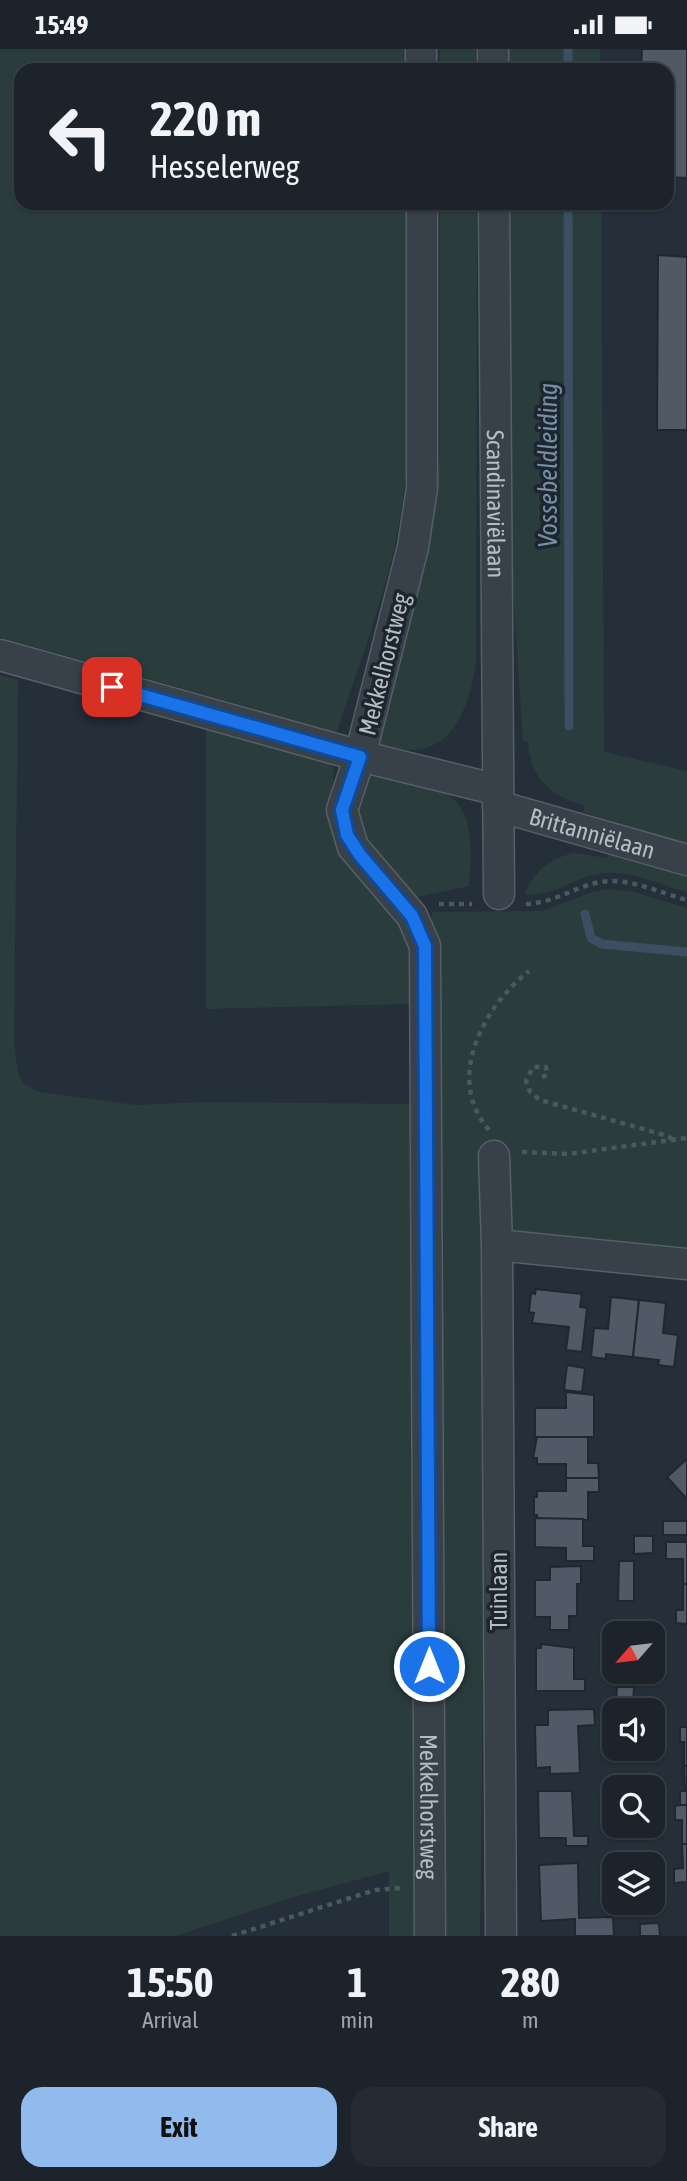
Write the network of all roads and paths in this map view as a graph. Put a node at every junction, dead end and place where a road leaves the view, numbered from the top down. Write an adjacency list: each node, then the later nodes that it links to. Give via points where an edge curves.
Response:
1 (422, 210): 4 (street, Mekkelhorstweg, via 422,488 413,547)
2 (494, 210): 5 (street, Scandinaviëlaan)
3 (0, 655): 4 (street, Brittanniëlaan)
4 (360, 757): 5 (street, Brittanniëlaan); 9 (street, Mekkelhorstweg, via 342,810 347,835)
5 (498, 798): 6 (street, Brittanniëlaan); 8 (street)
6 (687, 860)
7 (687, 900): 8 (path, via 627,882 607,881 551,901)
8 (500, 901): 9 (path, via 440,904)
9 (412, 916): 17 (street, Mekkelhorstweg, via 425,946)
10 (529, 971): 14 (path, via 492,1011 472,1046 471,1094 480,1119)
11 (541, 1077): 13 (path, via 547,1075 547,1067 533,1067 526,1081 540,1100)
12 (687, 1138): 13 (path)
13 (675, 1141): 14 (path, via 568,1154 525,1154)
14 (502, 1147): 15 (street, Tuinlaan)
15 (497, 1245): 16 (street); 20 (street, Tuinlaan)
16 (687, 1263)
17 (430, 1888): 18 (path, via 375,1890); 19 (street, Mekkelhorstweg)
18 (232, 1936)
19 (430, 1936)
20 (501, 1936)

